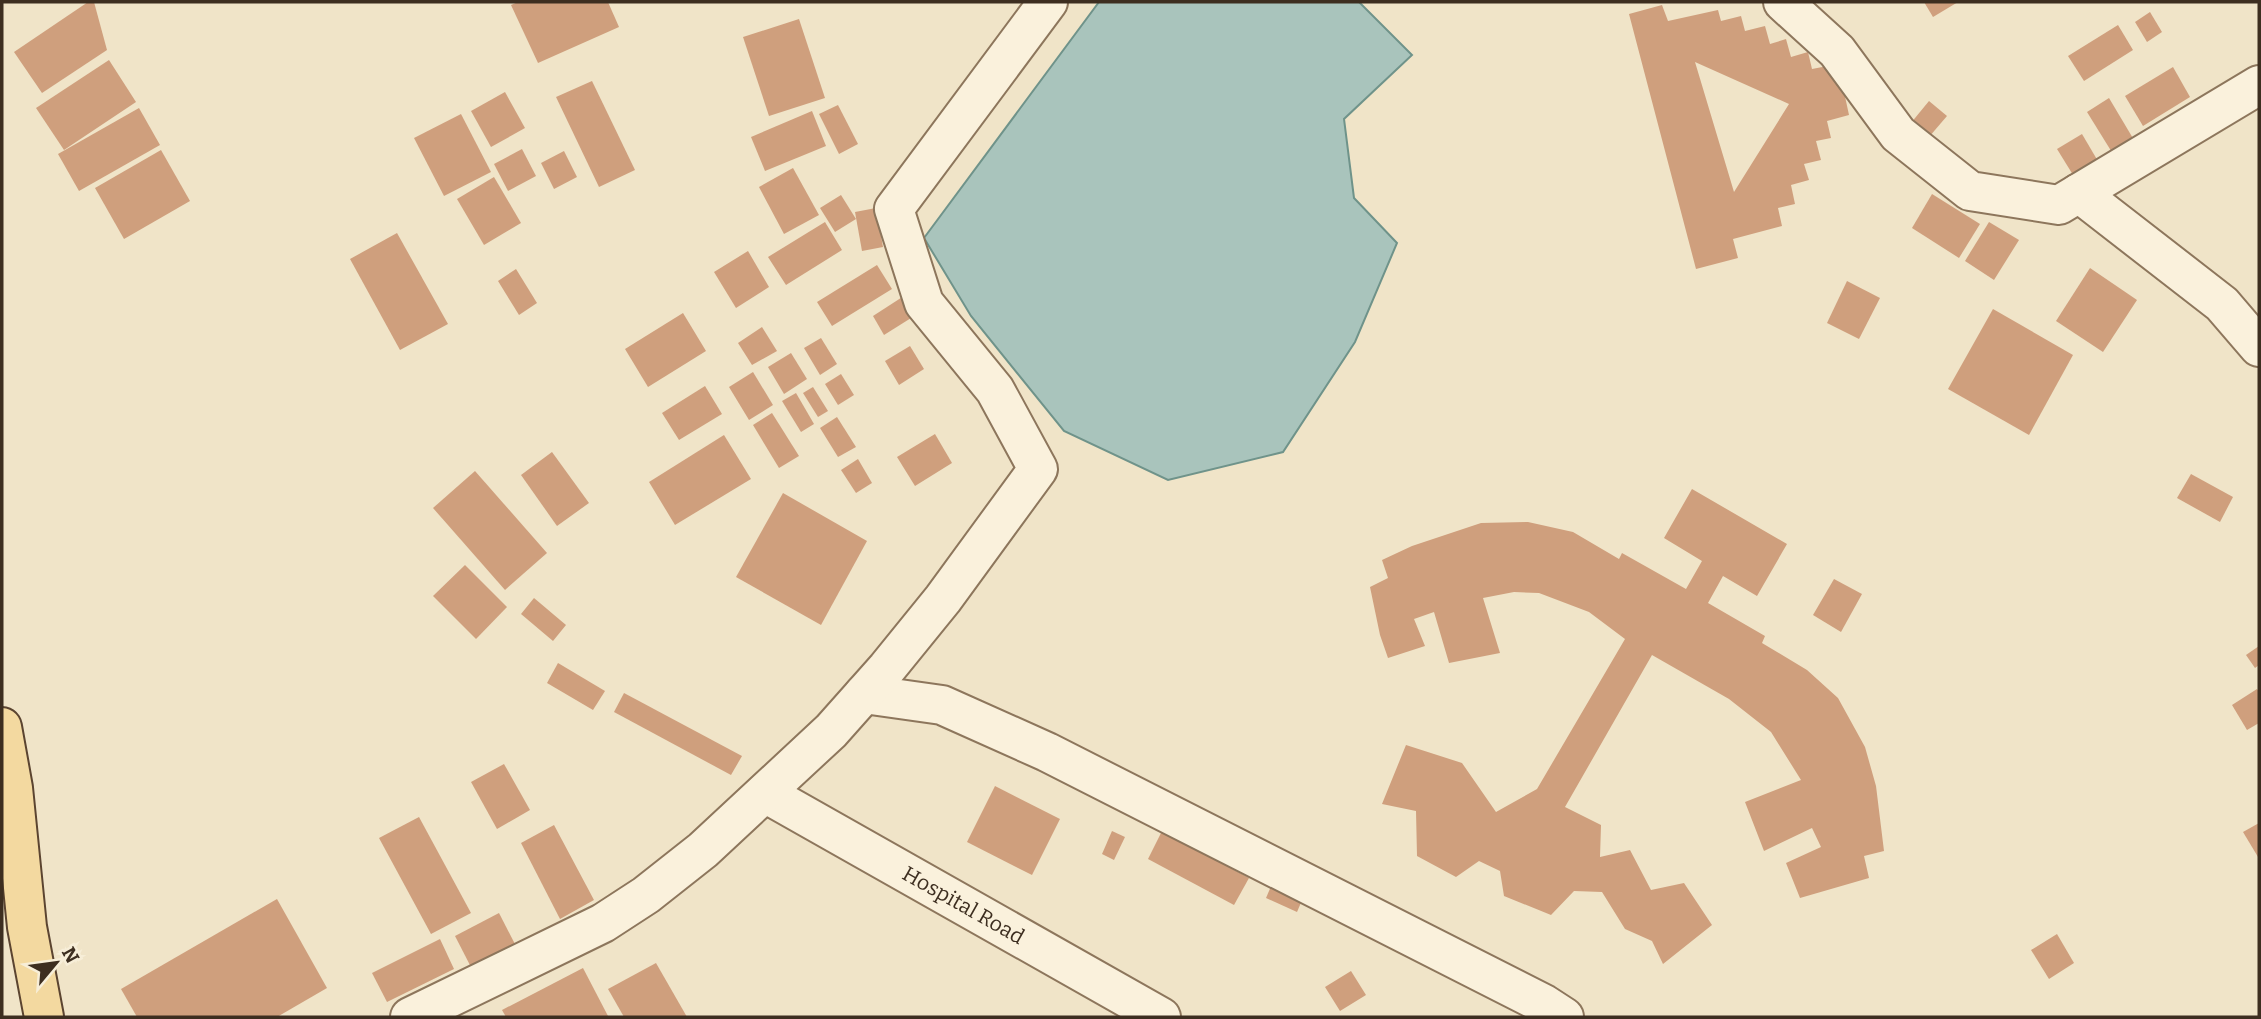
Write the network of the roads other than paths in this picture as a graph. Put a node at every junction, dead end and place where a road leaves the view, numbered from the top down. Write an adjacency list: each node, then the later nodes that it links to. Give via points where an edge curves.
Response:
1 (1048, 2): 6 (street, via 894,209 924,303 995,390 1038,469 943,599)
2 (1783, 2): 4 (street, via 1837,51 1898,134 1970,191 2059,205)
3 (2259, 85): 4 (street)
4 (2079, 193): 5 (street, via 2222,304)
5 (2259, 347)
6 (864, 694): 8 (street, via 831,732); 12 (street, via 942,705 1047,752)
7 (2, 727): 9 (main road, via 27,928)
8 (765, 793): 10 (street, via 703,850 603,923); 11 (street, Hospital Road)
9 (44, 1017)
10 (410, 1017)
11 (1161, 1017)
12 (1564, 1017)

